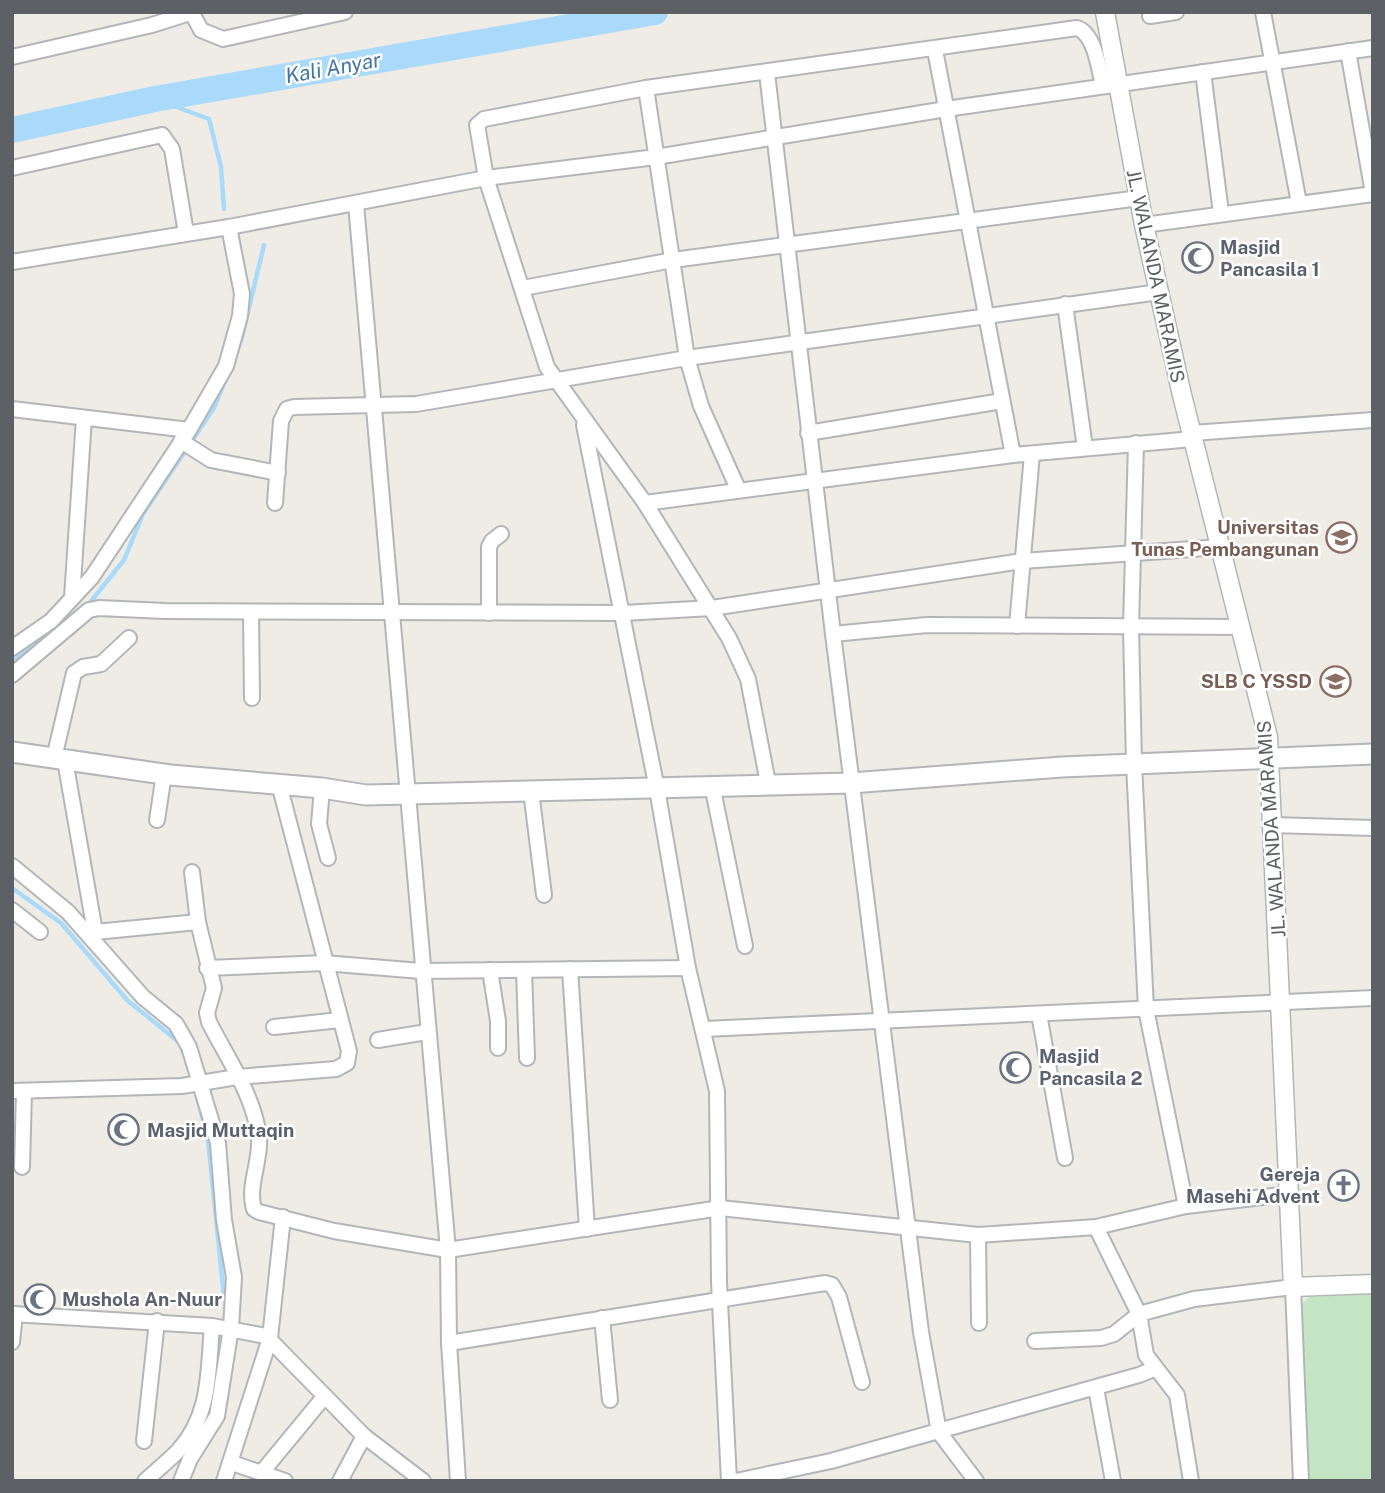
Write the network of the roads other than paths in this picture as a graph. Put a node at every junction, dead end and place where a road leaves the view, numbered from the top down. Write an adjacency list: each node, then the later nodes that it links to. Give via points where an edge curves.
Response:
1 (192, 12): 2 (street, via 201,30 223,39); 10 (street)
2 (345, 12)
3 (1105, 12): 14 (street, JL. WALANDA MARAMIS, via 1112,57)
4 (1176, 12): 6 (street)
5 (1263, 12): 11 (street)
6 (1150, 16)
7 (1373, 48): 9 (street)
8 (935, 50): 13 (street); 14 (street, via 1081,28); 16 (street)
9 (1348, 51): 11 (street); 21 (street)
10 (12, 57)
11 (1271, 62): 12 (street); 23 (street)
12 (1203, 72): 14 (street); 25 (street)
13 (767, 73): 15 (street); 17 (street)
14 (1110, 85): 16 (street); 22 (street, JL. WALANDA MARAMIS)
15 (646, 88): 18 (street); 20 (street, via 480,121 477,130)
16 (946, 109): 17 (street); 26 (street)
17 (775, 136): 18 (street); 30 (street)
18 (656, 157): 20 (street); 31 (street)
19 (12, 168): 29 (street, via 162,135 172,149)
20 (486, 178): 24 (street); 33 (street)
21 (1373, 194): 23 (street)
22 (1139, 198): 26 (street); 27 (street, JL. WALANDA MARAMIS)
23 (1299, 203): 25 (street)
24 (356, 204): 28 (street); 41 (street)
25 (1221, 213): 27 (street)
26 (969, 223): 30 (street); 36 (street)
27 (1144, 225): 34 (street, JL. WALANDA MARAMIS)
28 (229, 226): 29 (street); 48 (street, via 242,294 240,316 226,366)
29 (187, 233): 32 (street)
30 (787, 246): 31 (street); 37 (street)
31 (673, 260): 33 (street); 38 (street)
32 (12, 262)
33 (523, 288): 39 (street, via 538,346)
34 (1159, 292): 35 (street); 47 (street, JL. WALANDA MARAMIS)
35 (1065, 304): 36 (street); 50 (street)
36 (987, 314): 37 (street); 40 (street)
37 (797, 343): 38 (street); 46 (street)
38 (687, 358): 39 (street); 55 (street, via 701,406)
39 (554, 380): 41 (street, via 446,400); 44 (street)
40 (1002, 401): 46 (street); 52 (street)
41 (375, 407): 53 (street, via 287,409 281,421); 66 (street)
42 (12, 410): 43 (street)
43 (84, 418): 48 (street); 63 (street)
44 (583, 420): 57 (street); 68 (street)
45 (1373, 420): 47 (street)
46 (808, 433): 54 (street)
47 (1192, 436): 49 (street); 59 (street, JL. WALANDA MARAMIS)
48 (187, 441): 53 (street, via 205,458); 63 (street)
49 (1136, 443): 50 (street); 60 (street)
50 (1085, 448): 51 (street)
51 (1031, 454): 52 (street); 61 (street)
52 (1013, 456): 54 (street)
53 (278, 473): 56 (street)
54 (814, 480): 55 (street); 62 (street)
55 (738, 489): 57 (street)
56 (275, 503)
57 (645, 503): 64 (street)
58 (501, 534): 67 (street, via 489,547)
59 (1222, 547): 60 (street); 71 (street, JL. WALANDA MARAMIS)
60 (1133, 553): 61 (street); 70 (street)
61 (1022, 561): 62 (street); 69 (street)
62 (828, 588): 64 (street); 72 (street)
63 (74, 608): 65 (street); 74 (street); 75 (street)
64 (712, 608): 68 (street); 83 (street, via 748,679)
65 (251, 612): 66 (street); 76 (street)
66 (390, 613): 67 (street); 90 (street)
67 (489, 613): 68 (street)
68 (623, 613): 88 (street)
69 (1017, 626): 70 (street); 72 (street, via 917,626)
70 (1131, 627): 71 (street); 81 (street)
71 (1241, 627): 79 (street, JL. WALANDA MARAMIS, via 1265,720)
72 (833, 634): 84 (street)
73 (129, 638): 80 (street, via 101,664 74,673)
74 (12, 648)
75 (12, 675)
76 (252, 698)
77 (12, 752): 80 (main road)
78 (1373, 754): 79 (main road)
79 (1269, 758): 81 (main road); 92 (street, JL. WALANDA MARAMIS)
80 (60, 759): 82 (main road); 101 (street)
81 (1134, 764): 84 (main road); 112 (street)
82 (164, 774): 85 (main road); 91 (street)
83 (768, 783): 84 (main road); 86 (main road)
84 (851, 783): 115 (street)
85 (279, 784): 87 (main road); 103 (street)
86 (712, 785): 88 (main road); 102 (street)
87 (322, 788): 90 (main road); 94 (street, via 319,824)
88 (657, 789): 89 (main road); 105 (street)
89 (531, 791): 90 (main road); 97 (street)
90 (409, 795): 109 (street)
91 (157, 820)
92 (1272, 825): 93 (street); 111 (street, JL. WALANDA MARAMIS)
93 (1373, 828)
94 (328, 858)
95 (12, 866): 101 (street)
96 (192, 872): 99 (street)
97 (544, 895)
98 (12, 910): 100 (street)
99 (198, 922): 101 (street); 104 (street)
100 (40, 932)
101 (92, 933): 123 (street, via 136,989 184,1035)
102 (745, 946)
103 (324, 963): 104 (street); 109 (street); 114 (street)
104 (207, 968): 122 (street, via 214,988 209,1022)
105 (688, 968): 106 (street); 117 (street)
106 (570, 969): 108 (street); 133 (street)
107 (490, 970): 108 (street); 109 (street); 120 (street)
108 (524, 970): 121 (street)
109 (421, 971): 118 (street)
110 (1373, 999): 111 (street)
111 (1281, 1003): 112 (street); 127 (street, JL. WALANDA MARAMIS)
112 (1146, 1009): 113 (street); 128 (street)
113 (1038, 1014): 115 (street); 125 (street)
114 (340, 1020): 116 (street); 122 (street, via 349,1051 344,1066)
115 (882, 1021): 117 (street); 132 (street)
116 (274, 1027)
117 (705, 1029): 129 (street, via 719,1109)
118 (427, 1032): 119 (street); 135 (street)
119 (378, 1040)
120 (498, 1048)
121 (527, 1058)
122 (237, 1077): 123 (street); 130 (street, via 256,1120 259,1139 254,1209)
123 (192, 1084): 124 (street); 145 (street, via 221,1164 234,1277)
124 (18, 1091): 126 (street)
125 (1065, 1158)
126 (22, 1167)
127 (1289, 1194): 128 (street); 137 (street, JL. WALANDA MARAMIS)
128 (1185, 1206): 131 (street)
129 (720, 1208): 132 (street); 133 (street); 138 (street)
130 (283, 1217): 135 (street, via 334,1231); 146 (street)
131 (1096, 1227): 134 (street); 140 (street)
132 (910, 1228): 134 (street); 155 (street, via 921,1332)
133 (587, 1229): 135 (street)
134 (978, 1235): 143 (street)
135 (448, 1250): 149 (street)
136 (1373, 1284): 137 (street)
137 (1293, 1287): 140 (street, via 1194,1299); 172 (street)
138 (720, 1301): 141 (street); 151 (street, via 832,1285); 167 (street)
139 (14, 1314): 142 (street); 148 (street)
140 (1139, 1314): 147 (street, via 1114,1334 1101,1338); 150 (street, via 1146,1355)
141 (602, 1318): 149 (street); 154 (street)
142 (157, 1321): 144 (street); 157 (street)
143 (979, 1323)
144 (212, 1326): 145 (street); 160 (street, via 205,1403 199,1421 178,1451)
145 (231, 1328): 146 (street); 161 (street, via 217,1416)
146 (270, 1338): 153 (street); 158 (street)
147 (1035, 1341)
148 (12, 1342)
149 (449, 1343): 166 (street)
150 (1156, 1368): 152 (street); 171 (street, via 1177,1395)
151 (862, 1382)
152 (1096, 1388): 155 (street); 170 (street)
153 (324, 1397): 156 (street); 159 (street)
154 (610, 1399)
155 (939, 1432): 168 (street); 169 (street)
156 (364, 1436): 164 (street); 165 (street)
157 (144, 1441)
158 (232, 1462): 159 (street); 162 (street)
159 (262, 1472): 163 (street)
160 (145, 1481)
161 (181, 1481)
162 (224, 1481)
163 (285, 1481)
164 (340, 1481)
165 (423, 1481)
166 (458, 1481)
167 (729, 1481)
168 (736, 1481)
169 (976, 1481)
170 (1113, 1481)
171 (1191, 1481)
172 (1301, 1481)

